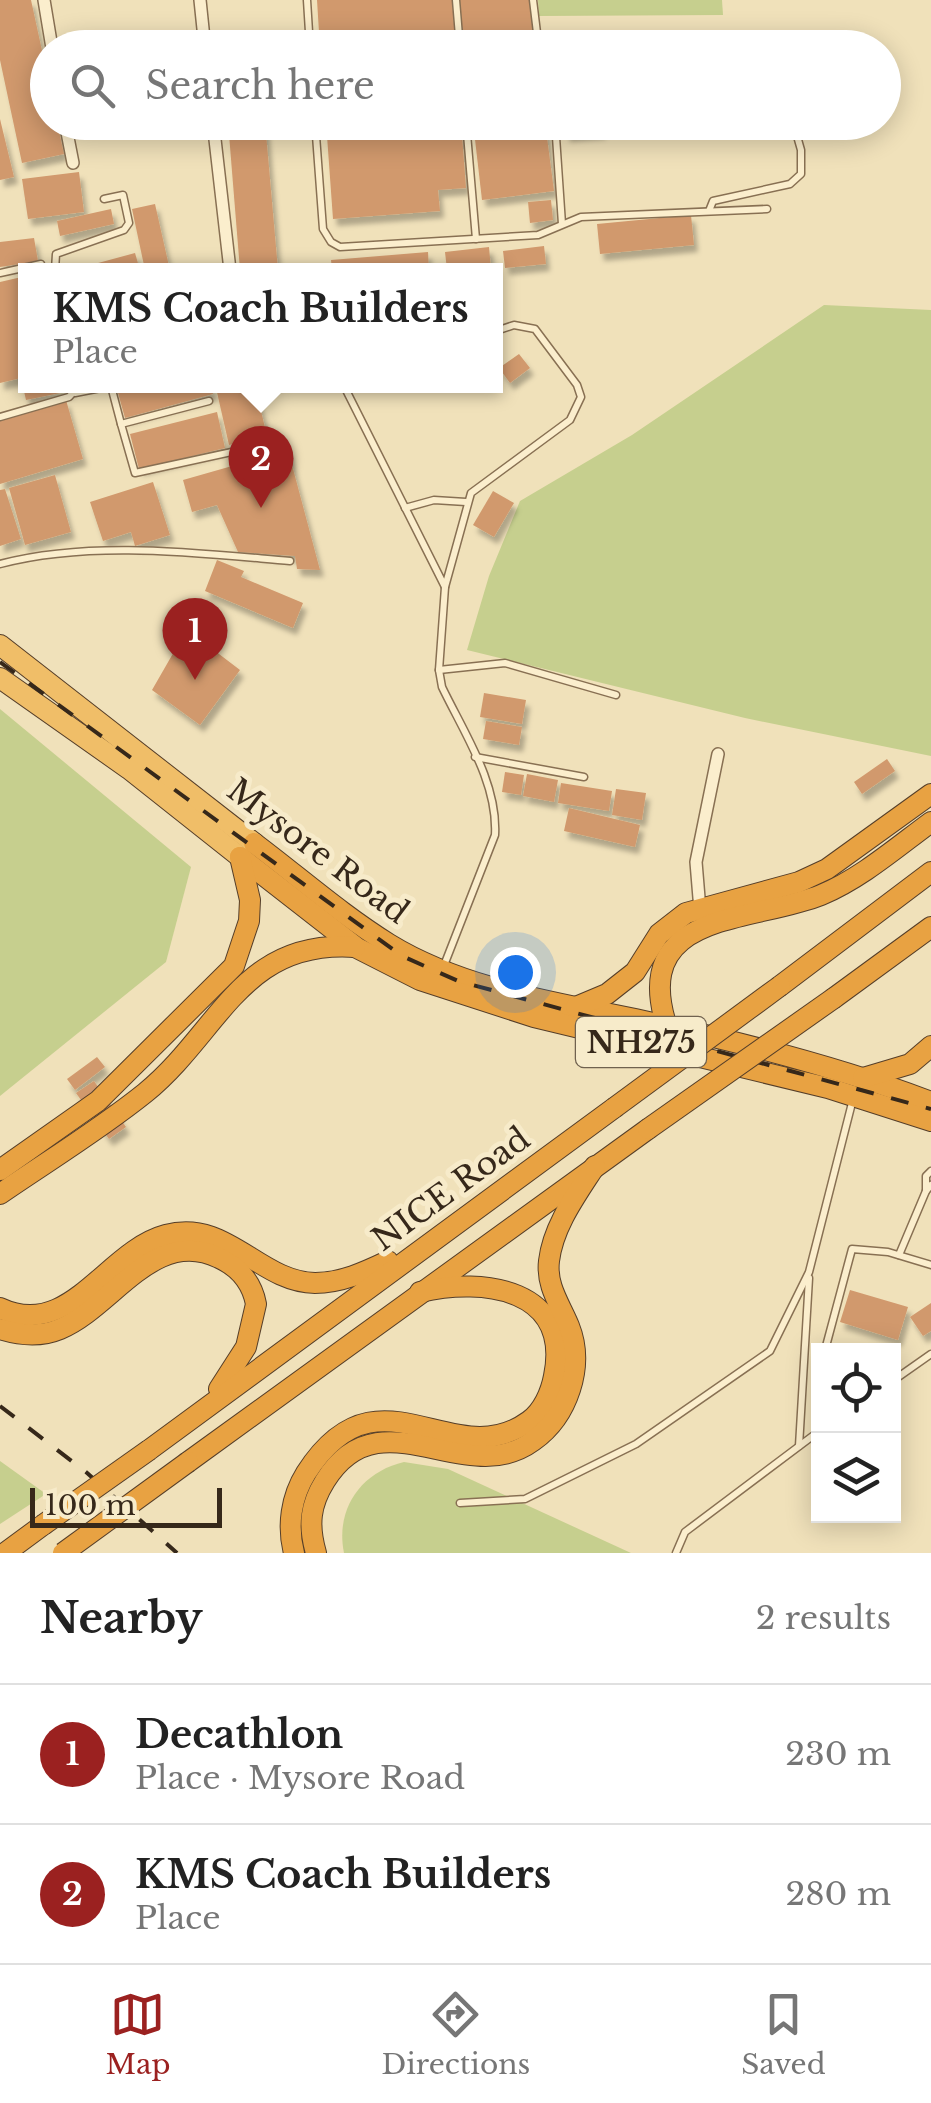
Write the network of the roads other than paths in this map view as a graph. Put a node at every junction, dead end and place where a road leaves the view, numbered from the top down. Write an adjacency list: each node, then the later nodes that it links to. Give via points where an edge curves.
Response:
1 (44, 0): 6 (street)
2 (200, 0): 7 (street)
3 (307, 0): 8 (lane)
4 (456, 0): 9 (lane)
5 (533, 0): 10 (lane)
6 (49, 30)
7 (204, 30)
8 (309, 30)
9 (458, 30)
10 (537, 30)
11 (69, 140): 17 (street)
12 (216, 140): 24 (street)
13 (316, 140): 22 (lane, via 323,230 335,246)
14 (468, 140): 22 (lane)
15 (555, 140): 21 (lane)
16 (798, 140): 20 (lane, via 801,174 790,184 713,200)
17 (72, 163)
18 (104, 199): 23 (lane, via 123,195 129,223 124,230 67,246)
19 (767, 209): 20 (lane)
20 (709, 212): 21 (lane, via 581,217)
21 (562, 224): 22 (lane, via 538,235)
22 (476, 239)
23 (55, 263)
24 (229, 263)
25 (503, 329): 33 (lane, via 536,329 581,397 570,420 480,483)
26 (66, 393): 30 (lane)
27 (113, 393): 31 (lane)
28 (348, 393): 34 (lane)
29 (210, 401): 31 (lane)
30 (0, 416)
31 (121, 424): 32 (lane, via 135,472)
32 (274, 443)
33 (466, 502): 34 (lane, via 434,500); 37 (lane)
34 (406, 508): 37 (lane)
35 (290, 560): 36 (lane, via 40,553)
36 (0, 564)
37 (445, 587): 39 (lane)
38 (0, 645): 47 (highway, Mysore Road / NH275)
39 (438, 670): 41 (lane, via 505,663); 43 (lane)
40 (0, 678): 47 (highway, Mysore Road / NH275)
41 (616, 695)
42 (718, 754): 49 (street, via 696,862)
43 (475, 757): 44 (lane); 52 (lane, via 494,805 495,835)
44 (584, 776)
45 (931, 794): 49 (highway, via 827,869)
46 (931, 822): 54 (highway, via 822,895 708,923 686,936 661,980)
47 (247, 850): 51 (highway, Mysore Road / NH275); 52 (highway, Mysore Road / NH275, via 390,945); 60 (highway, via 248,922 234,966 98,1100)
48 (931, 872): 64 (highway, NICE Road, bridge)
49 (700, 910): 53 (highway, via 660,934 635,972 607,994)
50 (931, 927): 59 (highway, NICE Road, bridge)
51 (357, 948): 56 (highway, Mysore Road / NH275, via 488,1004); 63 (highway, via 322,945 266,965 149,1090)
52 (442, 969): 53 (highway, Mysore Road / NH275)
53 (576, 1007): 54 (highway, Mysore Road / NH275)
54 (668, 1026): 56 (highway, Mysore Road / NH275)
55 (931, 1046): 56 (highway, via 910,1064)
56 (857, 1087): 57 (highway, Mysore Road / NH275); 58 (highway, Mysore Road / NH275); 67 (lane)
57 (931, 1102)
58 (931, 1121)
59 (596, 1166): 68 (highway, NICE Road); 81 (highway, via 562,1220 548,1262 576,1361 570,1394 555,1419 512,1453 478,1459 420,1443 358,1447 313,1499)
60 (0, 1170)
61 (931, 1172): 62 (lane)
62 (929, 1188): 65 (lane)
63 (0, 1194)
64 (422, 1246): 69 (highway, via 345,1279 314,1283 277,1275 222,1239 164,1235 56,1311 23,1317); 74 (highway, NICE Road)
65 (899, 1255): 66 (lane); 71 (lane, via 849,1252)
66 (931, 1265)
67 (809, 1272): 76 (lane); 77 (lane, via 770,1351 636,1444 525,1499)
68 (420, 1292): 79 (highway, NICE Road, bridge); 80 (highway, via 452,1285 500,1288 529,1300 550,1324 558,1356 551,1392 533,1419 503,1436 472,1439 410,1420 342,1433 299,1484 290,1518)
69 (0, 1308)
70 (0, 1329): 74 (highway, via 30,1335 62,1328 164,1254 213,1254 246,1280 256,1304 246,1348)
71 (827, 1343)
72 (931, 1354): 73 (lane)
73 (901, 1375)
74 (209, 1402): 78 (highway, NICE Road, bridge)
75 (817, 1433): 76 (lane)
76 (799, 1446): 82 (lane, via 685,1532)
77 (460, 1503)
78 (5, 1553)
79 (63, 1553)
80 (294, 1553)
81 (316, 1553)
82 (676, 1553)

